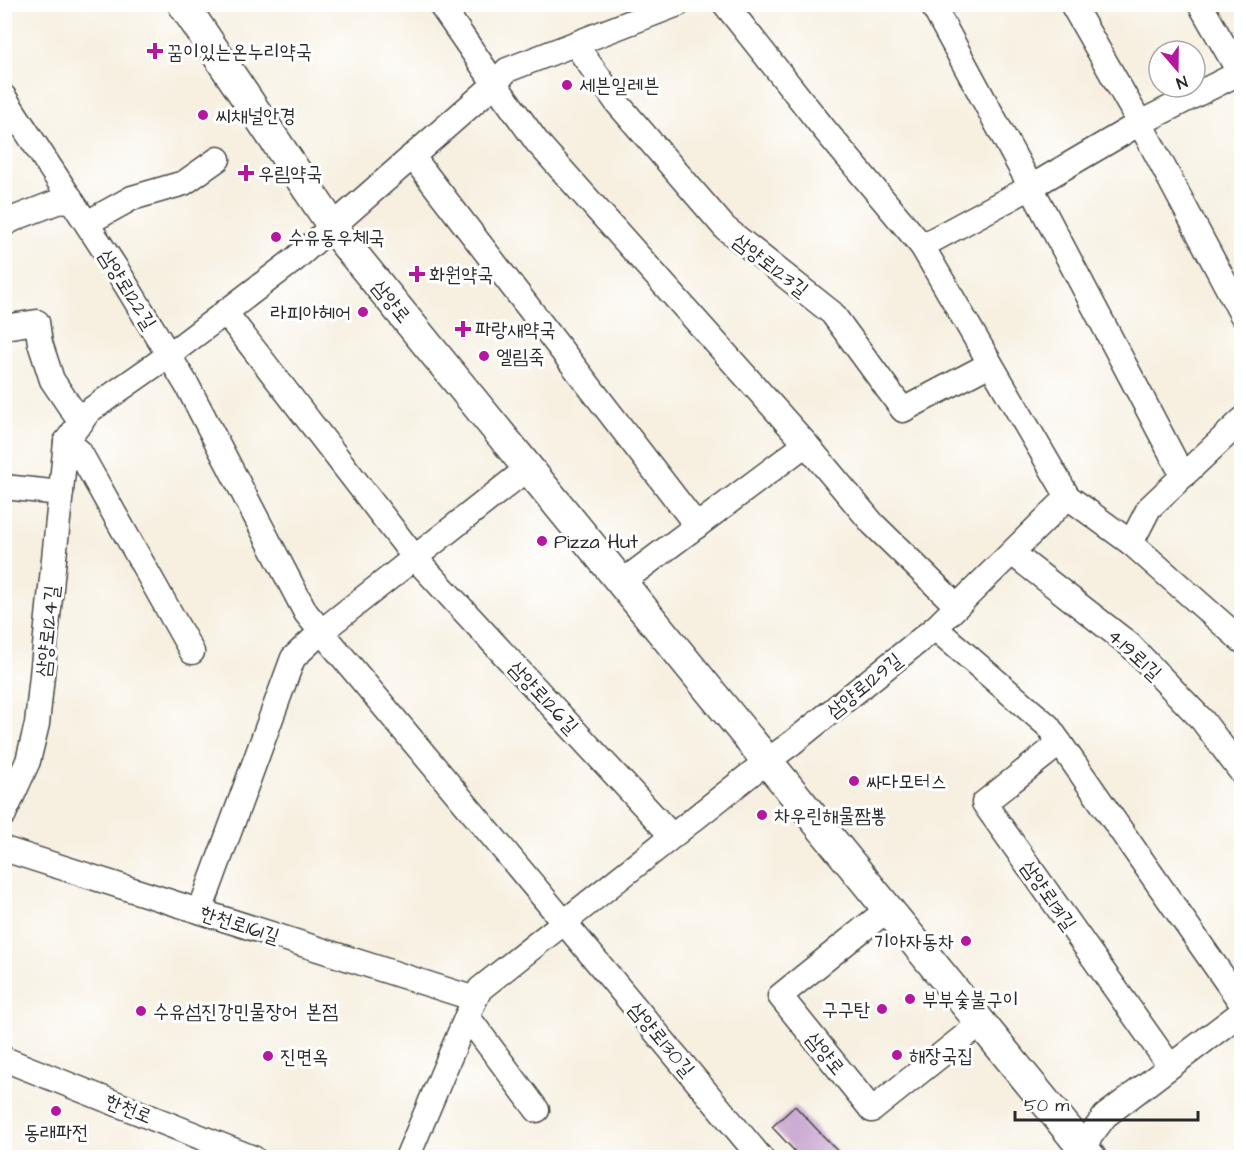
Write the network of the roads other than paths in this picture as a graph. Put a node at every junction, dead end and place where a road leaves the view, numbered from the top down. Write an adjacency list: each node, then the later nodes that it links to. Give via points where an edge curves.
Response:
1 (183, 4): 19 (main road, 삼양로)
2 (440, 4): 10 (street)
3 (678, 4): 8 (street)
4 (725, 4): 20 (street)
5 (932, 4): 15 (street)
6 (1072, 4): 12 (street)
7 (1200, 4): 9 (street)
8 (574, 44): 10 (street, via 507,70); 25 (street, 삼양로123길, via 618,104 725,228 832,313 903,410)
9 (1240, 75): 12 (street)
10 (495, 84): 13 (street); 29 (street, via 537,142)
11 (4, 97): 16 (street, 삼양로122길)
12 (1140, 123): 15 (street); 22 (street)
13 (412, 156): 19 (street); 35 (street)
14 (218, 159): 17 (street, via 184,183 132,198)
15 (1031, 187): 20 (street); 31 (street)
16 (70, 197): 17 (street, 삼양로122길); 18 (street)
17 (87, 223): 24 (street, 삼양로122길)
18 (4, 225)
19 (333, 226): 21 (street); 30 (main road, 삼양로)
20 (922, 246): 25 (street)
21 (225, 312): 24 (street); 38 (street)
22 (1242, 315)
23 (4, 327): 26 (street, via 37,322 52,380)
24 (169, 355): 26 (street, via 89,411); 42 (street, via 306,613)
25 (990, 363): 34 (street)
26 (81, 423): 28 (street)
27 (1238, 432): 31 (street)
28 (66, 442): 33 (street, 삼양로124길); 44 (street, via 79,451)
29 (806, 444): 35 (street); 40 (street, via 873,524)
30 (528, 468): 38 (street); 39 (main road, 삼양로)
31 (1183, 476): 36 (street, via 1149,508)
32 (4, 487): 33 (street)
33 (61, 493): 48 (street, 삼양로124길, via 37,724 28,761)
34 (1068, 497): 36 (street); 37 (street, 삼양로129길)
35 (697, 526): 39 (street)
36 (1131, 543): 43 (street)
37 (1012, 553): 40 (street, 삼양로129길); 47 (street, 4.19로1길, via 1130,645 1203,721)
38 (415, 558): 42 (street); 49 (street, 삼양로126길)
39 (621, 582): 46 (main road, 삼양로)
40 (957, 606): 41 (street, 삼양로129길)
41 (935, 628): 45 (street, via 1048,726); 46 (street, 삼양로129길)
42 (322, 631): 52 (street, via 293,658); 53 (street)
43 (1242, 641)
44 (192, 652)
45 (1060, 743): 54 (street); 59 (street, 삼양로131길, via 984,803)
46 (767, 761): 49 (street); 51 (main road, 삼양로)
47 (1242, 772)
48 (4, 813)
49 (672, 836): 53 (street)
50 (4, 849): 52 (street, 한천로161길)
51 (888, 909): 57 (main road, 삼양로); 57 (street, 삼양로, via 780,996 872,1110)
52 (200, 911): 55 (street, 한천로161길)
53 (564, 921): 55 (street, via 480,988); 64 (street, 삼양로130길)
54 (1242, 1004)
55 (471, 1008): 60 (street); 63 (street)
56 (1242, 1012): 59 (street)
57 (981, 1023): 61 (main road, 삼양로)
58 (4, 1059): 62 (street, 한천로)
59 (1170, 1066): 61 (street, via 1105,1116)
60 (537, 1110)
61 (1082, 1154)
62 (253, 1158)
63 (407, 1158)
64 (761, 1158)

